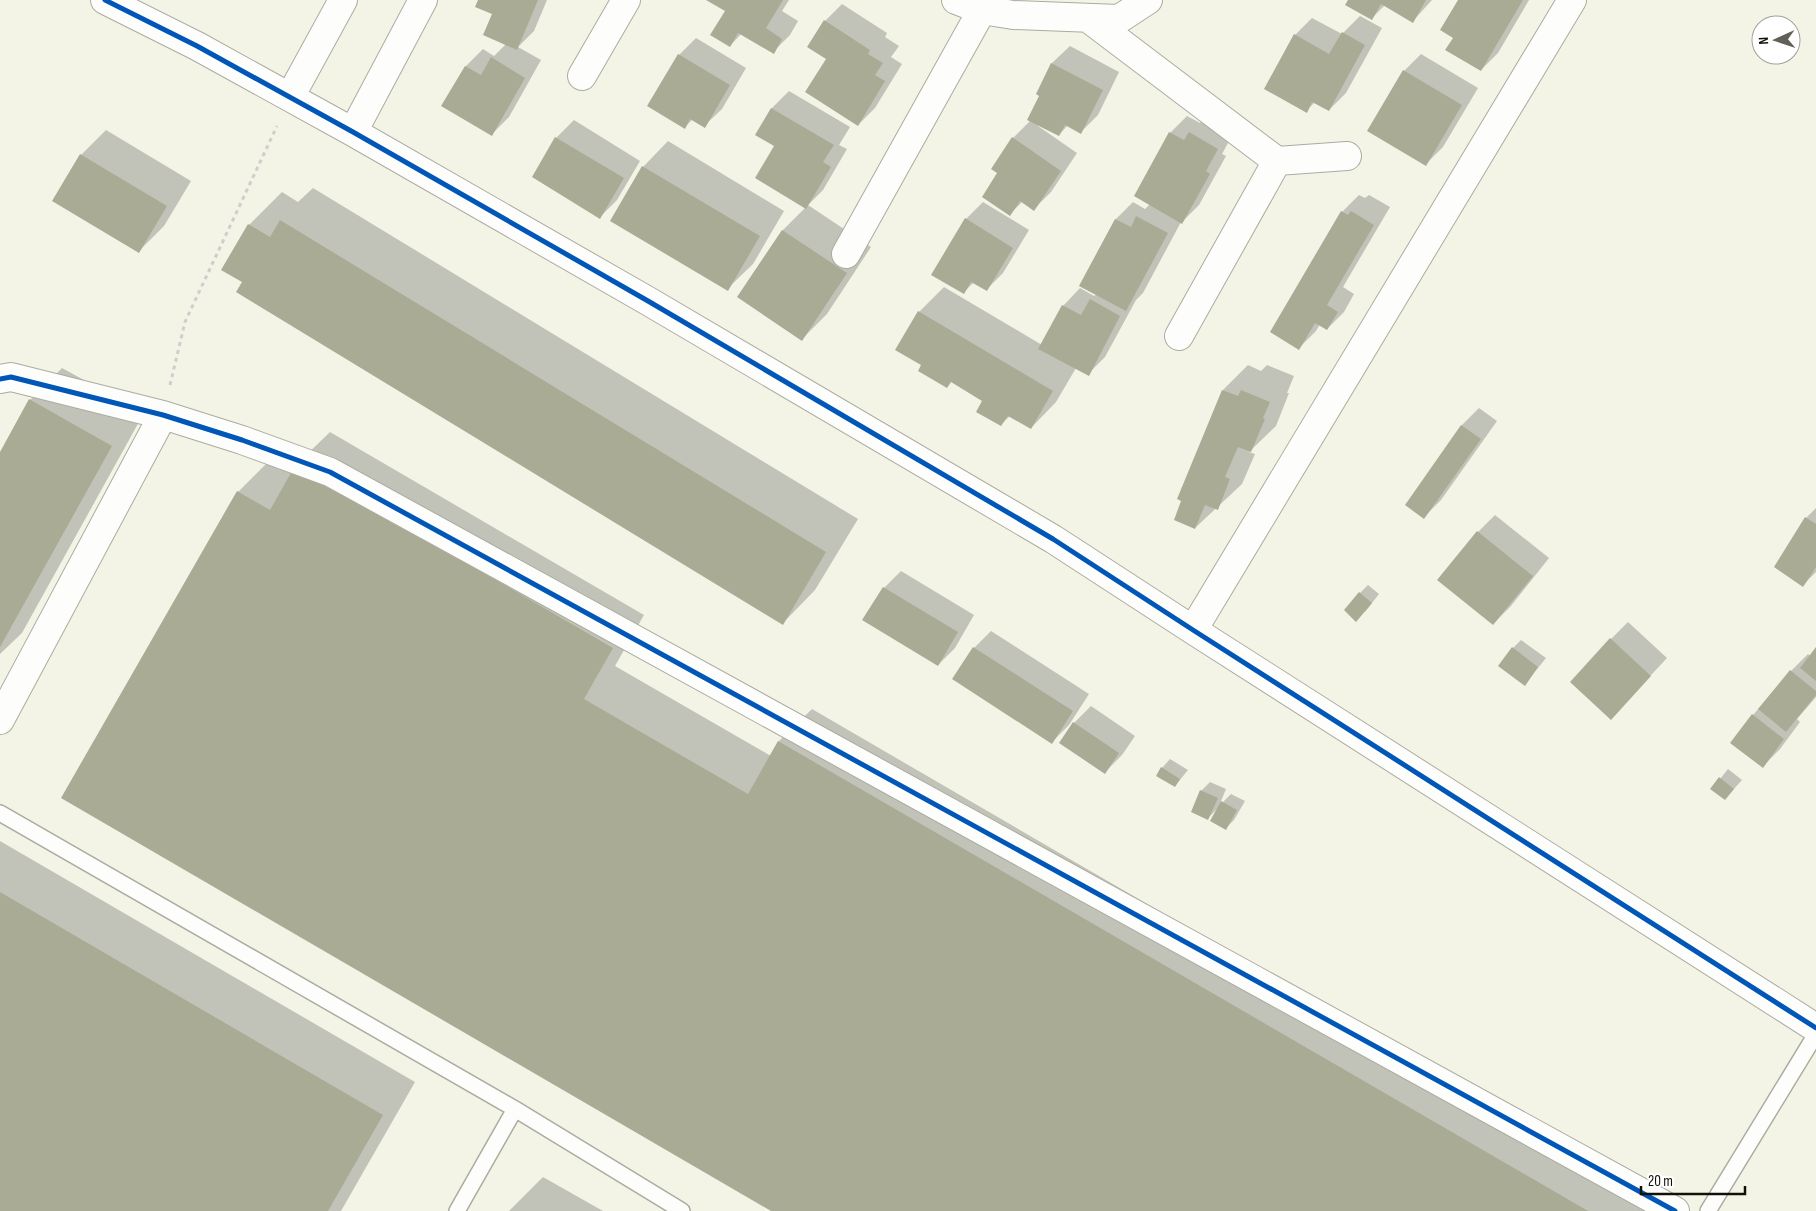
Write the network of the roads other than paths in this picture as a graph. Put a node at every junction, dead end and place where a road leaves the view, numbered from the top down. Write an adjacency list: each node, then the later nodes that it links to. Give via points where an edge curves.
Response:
1 (105, 0): 11 (street)
2 (343, 0): 11 (street)
3 (423, 0): 12 (street)
4 (626, 0): 10 (street)
5 (956, 0): 8 (street)
6 (1148, 0): 9 (street, via 1119,19)
7 (1572, 0): 19 (street)
8 (982, 10): 9 (street, via 1013,15); 15 (street)
9 (1088, 18): 14 (street)
10 (582, 76)
11 (290, 97): 12 (street)
12 (353, 132): 19 (street, via 1044,534)
13 (1347, 156): 14 (street)
14 (1277, 162): 16 (street)
15 (846, 254)
16 (1179, 336)
17 (0, 379): 18 (street, via 10,377)
18 (163, 415): 20 (street); 27 (street, via 330,472)
19 (1193, 630): 22 (street)
20 (0, 720)
21 (0, 813): 24 (lane)
22 (1816, 1028)
23 (1816, 1034): 28 (lane)
24 (514, 1109): 25 (lane); 26 (lane)
25 (458, 1211)
26 (682, 1211)
27 (1675, 1211)
28 (1708, 1211)

